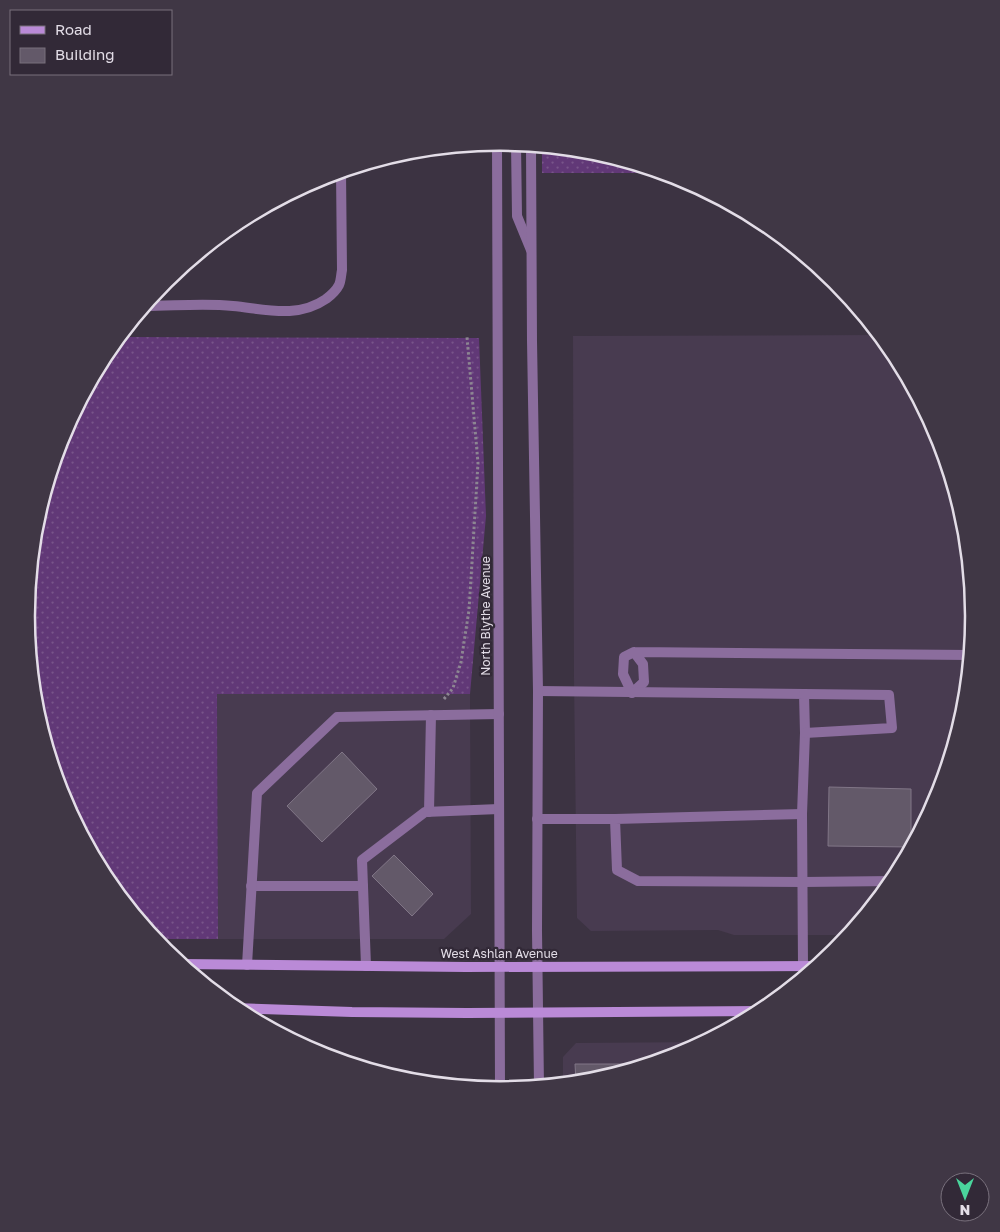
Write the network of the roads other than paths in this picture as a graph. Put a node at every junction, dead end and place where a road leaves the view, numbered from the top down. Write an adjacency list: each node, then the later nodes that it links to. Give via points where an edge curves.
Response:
1 (497, 151): 12 (street, North Blythe Avenue)
2 (516, 152): 5 (street, via 517,216)
3 (531, 152): 5 (street)
4 (341, 179): 6 (street, via 342,270 339,285 316,306 285,312 233,306)
5 (531, 250): 9 (street)
6 (153, 306)
7 (634, 652): 8 (street); 10 (street, via 624,657 623,674); 10 (street, via 643,664 644,682)
8 (963, 655)
9 (538, 692): 10 (street); 18 (street)
10 (632, 693): 11 (street)
11 (804, 694): 14 (street); 14 (street, via 889,695 892,728)
12 (499, 714): 13 (street); 15 (street, North Blythe Avenue)
13 (431, 715): 16 (street); 22 (street, via 337,717 324,729 257,793)
14 (805, 733): 17 (street)
15 (499, 809): 16 (street); 30 (street, North Blythe Avenue)
16 (428, 812): 23 (street, via 362,860)
17 (802, 814): 19 (street); 21 (street)
18 (538, 819): 19 (street); 29 (street)
19 (615, 819): 21 (street, via 617,870 638,880)
20 (882, 881): 21 (street)
21 (803, 882): 27 (street)
22 (251, 886): 23 (street); 25 (street)
23 (363, 886): 26 (street)
24 (191, 964): 25 (main road, West Ashlan Avenue)
25 (247, 965): 26 (main road, West Ashlan Avenue)
26 (366, 966): 30 (main road, West Ashlan Avenue)
27 (802, 966): 28 (main road, West Ashlan Avenue); 29 (main road, West Ashlan Avenue)
28 (807, 966)
29 (538, 967): 30 (main road, West Ashlan Avenue); 33 (street)
30 (499, 968): 32 (street, North Blythe Avenue)
31 (745, 1011): 33 (main road)
32 (500, 1012): 33 (main road); 34 (main road); 36 (street, North Blythe Avenue)
33 (539, 1012): 35 (street)
34 (258, 1013)
35 (539, 1079)
36 (500, 1081)

